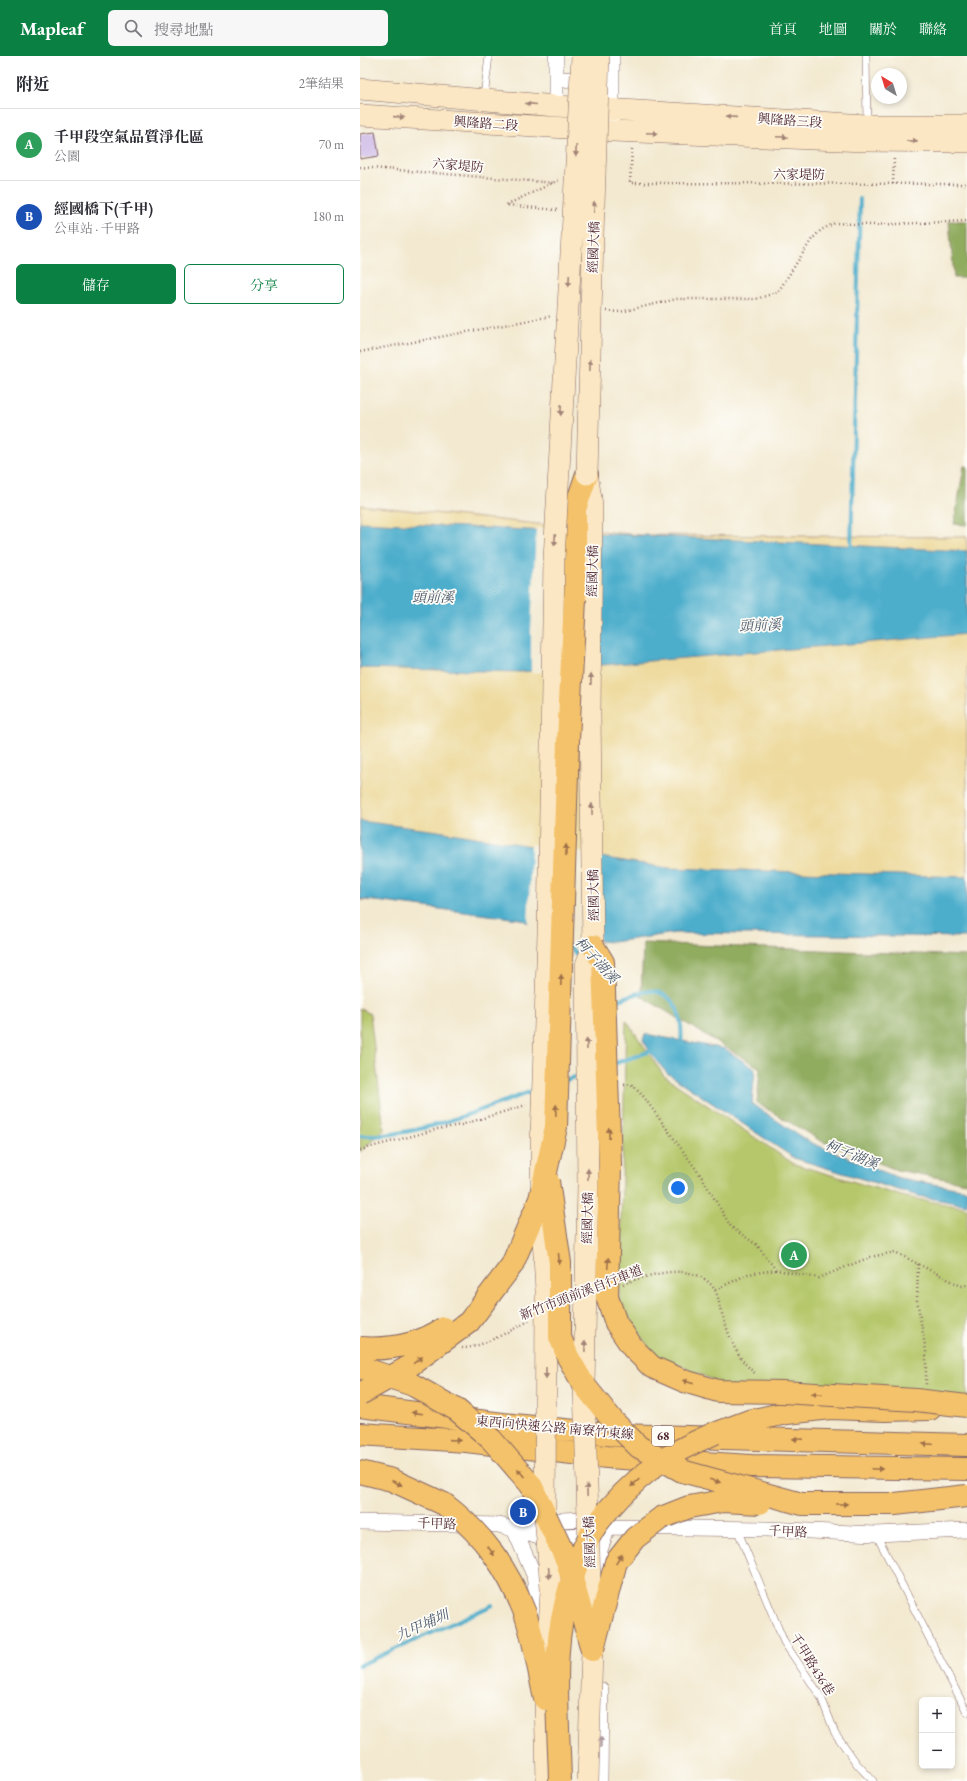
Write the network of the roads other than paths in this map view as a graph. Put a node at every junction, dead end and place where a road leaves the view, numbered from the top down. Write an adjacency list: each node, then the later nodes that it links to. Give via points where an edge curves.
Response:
1 (490, 56): 10 (lane)
2 (556, 56): 8 (street)
3 (582, 56): 20 (main road, 經國大橋, one-way to 20, bridge, via 554,559 548,925)
4 (599, 56): 18 (main road, 經國大橋, one-way to 4, bridge)
5 (612, 56): 7 (street)
6 (866, 56): 16 (lane)
7 (613, 77): 8 (street); 12 (street)
8 (556, 80): 11 (street)
9 (360, 89): 10 (main road, 興隆路二段)
10 (483, 100): 11 (main road, 興隆路二段, one-way to 10)
11 (556, 106): 12 (main road, 興隆路二段)
12 (612, 109): 15 (street); 16 (main road, 興隆路三段, one-way to 12)
13 (360, 115): 15 (main road, 興隆路二段, one-way to 15)
14 (967, 125): 16 (main road, 興隆路三段)
15 (613, 131): 16 (main road, 興隆路三段, one-way to 16)
16 (867, 133): 17 (main road, 興隆路三段, one-way to 17)
17 (967, 142)
18 (587, 474): 19 (main road, 經國大橋, one-way to 18, via 590,714 592,505); 24 (highway, one-way to 18, bridge, via 405,1369 469,1322 512,1265 540,1199 556,1127 575,599 575,509)
19 (593, 946): 23 (main road, 經國大橋, one-way to 19, bridge, via 588,1184 586,965); 26 (highway, one-way to 19, bridge, via 916,1400 718,1390 684,1381 652,1366 632,1348 616,1323 607,1297 610,1165 603,962)
20 (541, 1138): 21 (highway, bridge, via 522,1213 488,1283 464,1314 439,1331 410,1344 384,1349); 23 (highway, one-way to 23, bridge, via 560,1263 560,1337 568,1358); 33 (main road, 經國大橋, one-way to 33, bridge, via 546,1291)
21 (360, 1348)
22 (360, 1368): 33 (highway, one-way to 22, bridge, via 531,1485 523,1475 491,1439 457,1410 412,1385)
23 (584, 1385): 32 (highway, one-way to 32, bridge, via 614,1422 639,1447 660,1460 682,1471); 42 (main road, 經國大橋, one-way to 23, bridge)
24 (360, 1394)
25 (360, 1406): 28 (highway, 東西向快速公路 南寮竹東線 / 68, one-way to 25, via 618,1435)
26 (967, 1408): 47 (highway, one-way to 47, bridge, via 830,1408 787,1413 749,1422 715,1433 683,1448 652,1468 624,1492 596,1525 575,1568 565,1607 558,1651)
27 (360, 1434): 29 (highway, 東西向快速公路 南寮竹東線 / 68, one-way to 29, via 466,1441 607,1457 752,1466)
28 (967, 1445)
29 (967, 1469)
30 (360, 1472): 43 (highway, one-way to 43, bridge, via 392,1480 444,1504 466,1521 489,1548 509,1577 525,1614)
31 (967, 1496): 32 (highway, one-way to 31, bridge, via 895,1504)
32 (802, 1504): 42 (highway, one-way to 32, bridge, via 616,1562 635,1538 661,1518 689,1506 722,1501)
33 (545, 1516): 42 (highway, bridge, via 567,1561); 43 (main road, 經國大橋, one-way to 43, bridge, via 551,1588)
34 (360, 1522): 36 (street, 千甲路, via 499,1525)
35 (608, 1527): 36 (street, 千甲路, via 585,1519 538,1521); 37 (street, 千甲路); 40 (street, via 600,1550)
36 (514, 1529): 41 (street, via 534,1574)
37 (737, 1529): 39 (street, 千甲路); 50 (lane, 千甲路436巷, via 784,1642 821,1697 835,1733)
38 (967, 1530): 39 (street, 千甲路)
39 (876, 1534): 44 (lane)
40 (599, 1598): 41 (street, via 583,1588 554,1593); 41 (street, via 585,1612 554,1614); 49 (street, one-way to 40)
41 (538, 1604): 46 (street, via 554,1750)
42 (592, 1650): 48 (main road, 經國大橋, bridge)
43 (545, 1699): 45 (main road, 經國大橋)
44 (967, 1712)
45 (546, 1781)
46 (554, 1781)
47 (560, 1781)
48 (588, 1781)
49 (600, 1781)
50 (873, 1781)

